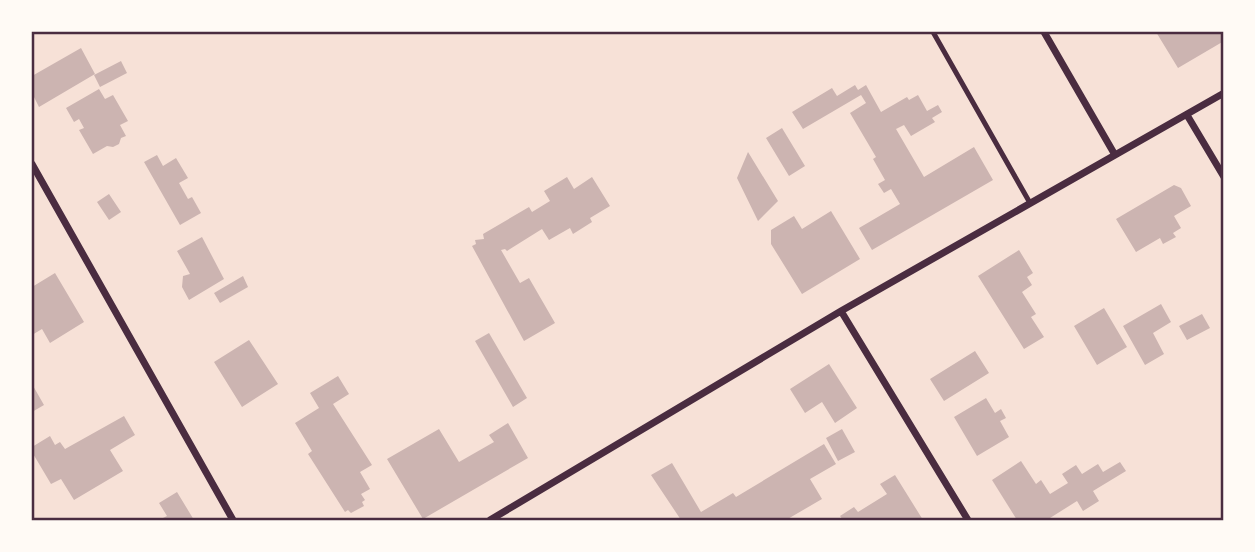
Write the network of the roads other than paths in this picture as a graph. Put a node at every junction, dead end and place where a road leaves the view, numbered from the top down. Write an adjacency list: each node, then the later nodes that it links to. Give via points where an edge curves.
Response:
1 (933, 32): 8 (lane)
2 (1044, 32): 5 (street)
3 (1223, 93): 4 (street)
4 (1187, 115): 5 (street); 7 (street)
5 (1115, 155): 8 (street)
6 (32, 164): 10 (street)
7 (1223, 177)
8 (1030, 203): 9 (street)
9 (841, 311): 11 (street); 12 (street)
10 (233, 520)
11 (490, 520)
12 (968, 520)

